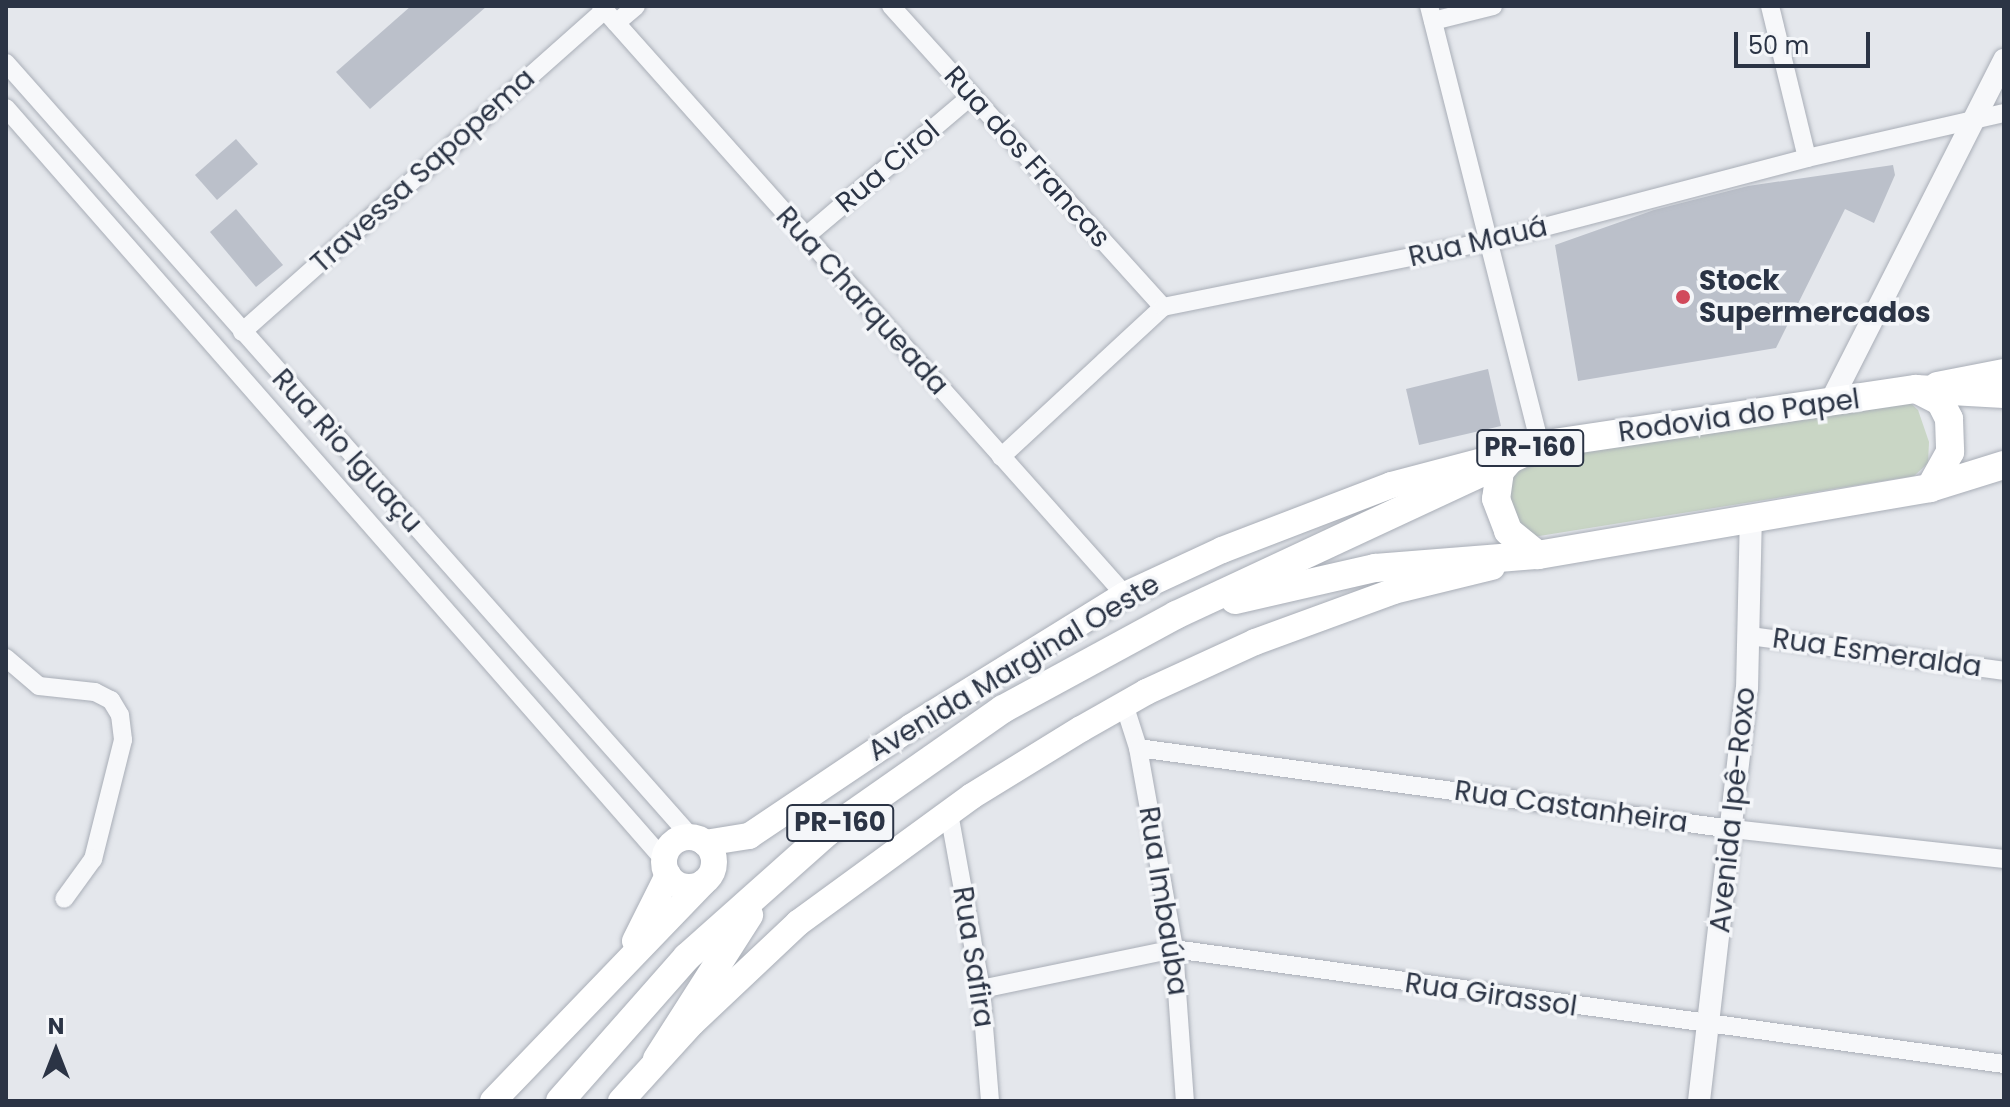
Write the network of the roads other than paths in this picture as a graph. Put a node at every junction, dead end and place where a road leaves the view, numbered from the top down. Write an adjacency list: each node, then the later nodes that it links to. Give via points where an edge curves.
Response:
1 (636, 6): 5 (street, Travessa Sapopema)
2 (891, 6): 9 (street, Rua dos Francas)
3 (1493, 6): 6 (street)
4 (1770, 6): 13 (street)
5 (607, 13): 14 (street, Rua Charqueada); 17 (street, Travessa Sapopema)
6 (1431, 13): 15 (street)
7 (2004, 60): 12 (street)
8 (6, 63): 17 (street, Rua Rio Iguaçu)
9 (971, 96): 14 (street, Rua Cirol); 16 (street, Rua dos Francas)
10 (6, 108): 40 (street, Rua Rio Iguaçu)
11 (2004, 113): 12 (street, Rua Mauá)
12 (1973, 120): 13 (street, Rua Mauá); 21 (street)
13 (1807, 158): 15 (street, Rua Mauá)
14 (805, 237): 23 (street, Rua Charqueada)
15 (1491, 241): 16 (street, Rua Mauá); 22 (street)
16 (1163, 307): 23 (street)
17 (242, 332): 38 (street, Rua Rio Iguaçu)
18 (2004, 372): 19 (main road)
19 (1916, 389): 20 (main road, Rodovia do Papel / PR-160); 21 (main road, Rodovia do Papel / PR-160); 26 (main road, via 1940,401 1949,419 1950,452)
20 (2004, 394)
21 (1830, 403): 22 (main road, Rodovia do Papel / PR-160)
22 (1528, 449): 28 (main road, via 1500,471 1496,499 1508,531); 29 (main road, Avenida Marginal Oeste, via 1391,485 1222,550); 30 (main road, Rodovia do Papel / PR-160)
23 (1001, 457): 29 (street, Rua Charqueada)
24 (2004, 465): 26 (main road, Rodovia do Papel / PR-160)
25 (2004, 472): 26 (street)
26 (1930, 488): 27 (main road, Rodovia do Papel / PR-160)
27 (1751, 519): 28 (main road, Rodovia do Papel / PR-160); 31 (street, Avenida Ipê-Roxo)
28 (1538, 555): 30 (main road, Rodovia do Papel / PR-160, via 1375,568); 34 (main road, via 1394,591 1332,613 1255,642)
29 (1125, 595): 38 (main road, Avenida Marginal Oeste, via 911,727 749,836)
30 (1176, 615): 41 (main road, Rodovia do Papel / PR-160, via 1003,709 909,772)
31 (1750, 636): 33 (street, Rua Esmeralda); 37 (street, Avenida Ipê-Roxo)
32 (6, 658): 43 (street, via 39,686 95,692 111,700 120,715 123,740 98,844)
33 (2004, 671)
34 (1124, 704): 35 (street, Rua Imbaúba); 36 (main road)
35 (1138, 748): 37 (street, Rua Castanheira); 44 (street, Rua Imbaúba)
36 (949, 813): 46 (street, Rua Safira); 48 (main road, via 798,923)
37 (1732, 829): 39 (street, Rua Castanheira); 47 (street, Avenida Ipê-Roxo)
38 (698, 840): 40 (main road, via 676,840); 42 (main road, via 714,864)
39 (2004, 859)
40 (666, 867): 42 (main road, via 679,885); 45 (main road)
41 (781, 871): 48 (main road, via 701,982); 51 (main road, Rodovia do Papel / PR-160, via 687,957)
42 (703, 883): 45 (main road)
43 (64, 899)
44 (1174, 949): 46 (street, Rua Girassol); 47 (street, Rua Girassol); 54 (street, Rua Imbaúba)
45 (625, 962): 50 (main road)
46 (981, 989): 53 (street, Rua Safira)
47 (1709, 1026): 49 (street, Rua Girassol); 55 (street, Avenida Ipê-Roxo)
48 (657, 1059): 52 (main road)
49 (2004, 1064)
50 (493, 1101)
51 (560, 1101)
52 (621, 1101)
53 (990, 1101)
54 (1185, 1101)
55 (1699, 1101)

